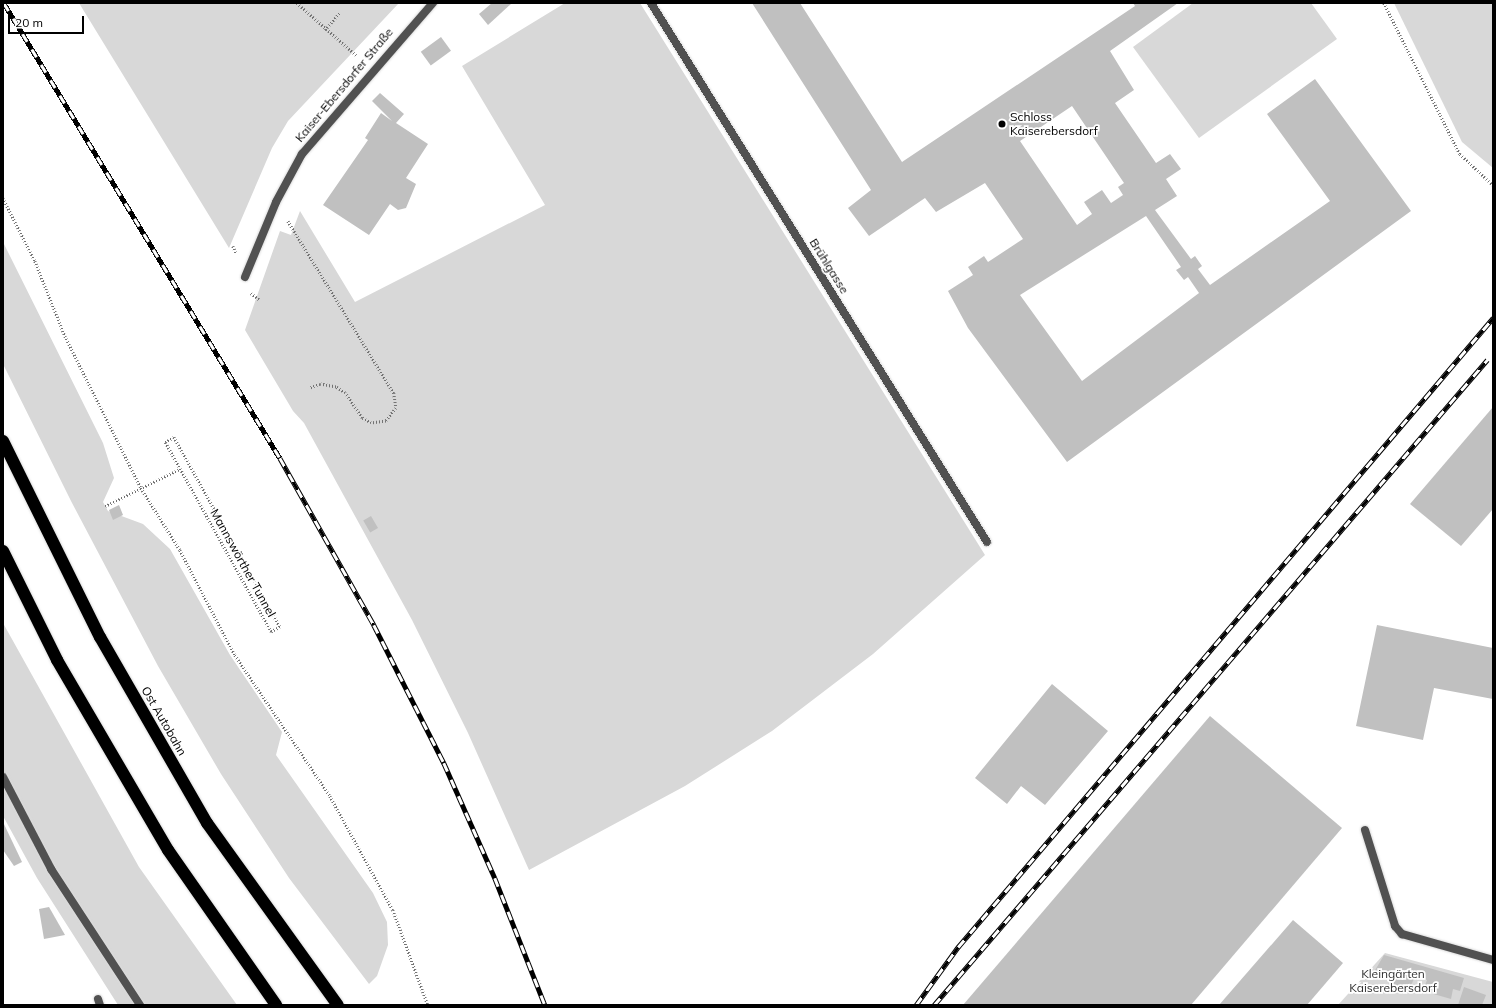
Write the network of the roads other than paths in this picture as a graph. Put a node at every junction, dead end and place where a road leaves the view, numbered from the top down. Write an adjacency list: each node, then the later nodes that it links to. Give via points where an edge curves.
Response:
1 (433, 3): 3 (street, Kaiser-Ebersdorfer Straße, via 302,154 276,202)
2 (651, 3): 5 (street, Brühlgasse)
3 (244, 277)
4 (3, 441): 10 (highway, Ost Autobahn, via 100,637 207,823)
5 (987, 542)
6 (3, 551): 12 (highway, via 57,660 168,850)
7 (3, 777): 11 (street, via 51,869)
8 (1365, 830): 9 (street, via 1396,926 1402,934)
9 (1493, 960)
10 (334, 1001)
11 (140, 1005)
12 (276, 1005)

